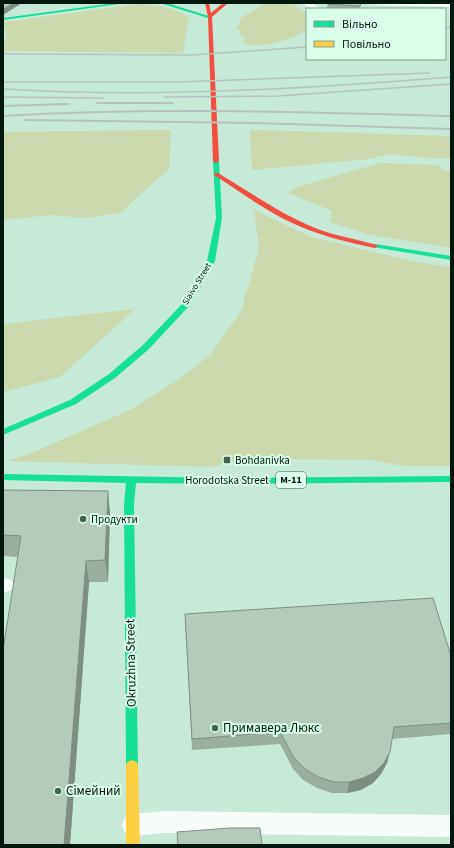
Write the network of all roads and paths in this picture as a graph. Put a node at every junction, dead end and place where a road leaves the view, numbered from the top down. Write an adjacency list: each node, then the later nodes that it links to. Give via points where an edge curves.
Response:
1 (83, 3): 11 (main road)
2 (125, 3): 13 (main road)
3 (162, 3): 12 (main road)
4 (207, 3): 12 (main road, Siaivo Street)
5 (234, 3): 8 (lane)
6 (305, 3): 10 (lane)
7 (376, 3): 9 (lane)
8 (225, 4): 12 (main road)
9 (451, 5)
10 (316, 8)
11 (3, 13)
12 (210, 17): 14 (main road, Siaivo Street)
13 (3, 19)
14 (216, 174): 15 (main road, via 282,216 305,227 338,237); 16 (main road, Siaivo Street, via 219,218 211,260 187,303 146,346 112,376 73,402)
15 (451, 258)
16 (3, 432)
17 (3, 476): 19 (main road, Horodotska Street / М-11)
18 (451, 479): 19 (main road, Horodotska Street / М-11)
19 (131, 480): 21 (main road, Okruzhna Street, via 129,504)
20 (451, 826): 21 (lane, via 164,822)
21 (133, 835)

